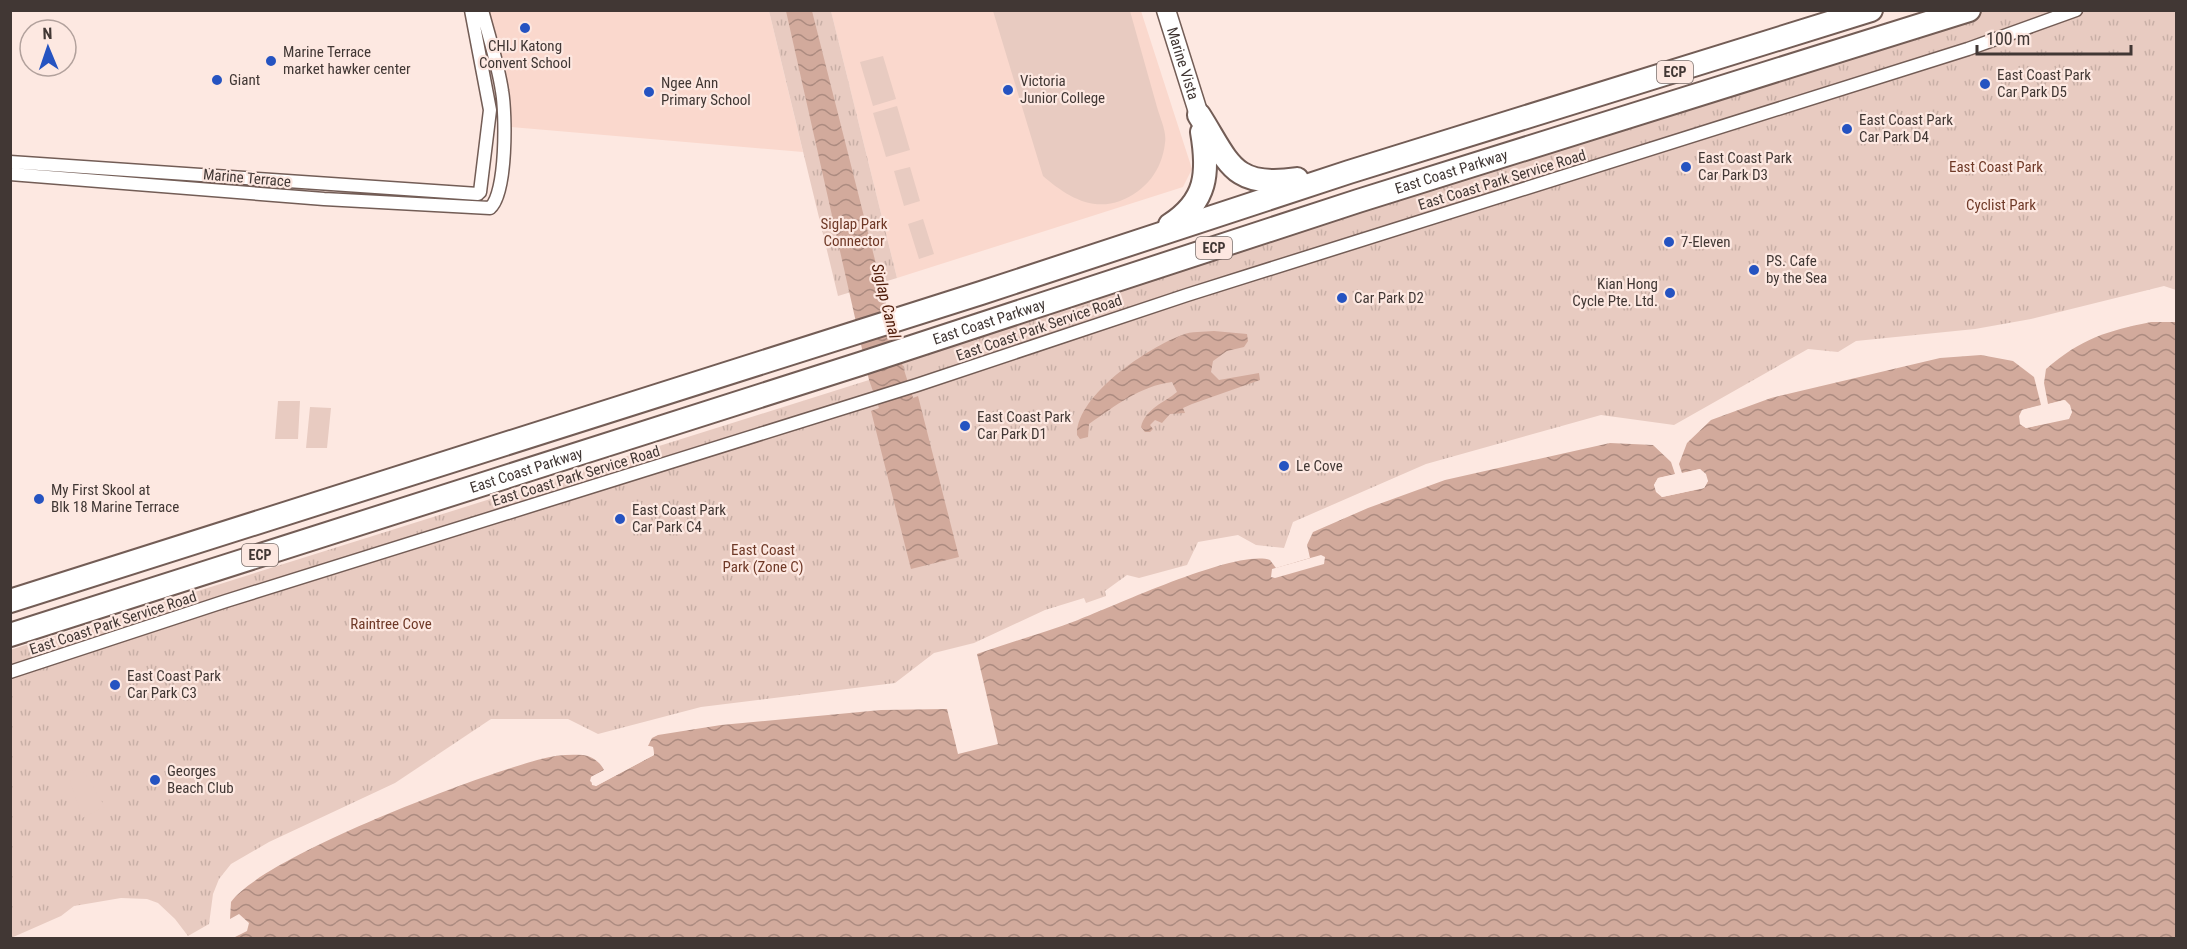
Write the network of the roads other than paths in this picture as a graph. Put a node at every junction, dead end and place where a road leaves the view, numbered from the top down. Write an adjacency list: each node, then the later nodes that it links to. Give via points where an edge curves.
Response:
1 (471, 10): 11 (street, via 490,110)
2 (482, 10): 12 (street, via 504,103 502,170)
3 (1166, 10): 7 (street, Marine Vista)
4 (1871, 10): 9 (highway, East Coast Parkway / ECP)
5 (1968, 10): 16 (highway, East Coast Parkway / ECP, via 1370,197)
6 (2076, 10): 17 (street, East Coast Park Service Road, via 1968,49 1100,322 917,385)
7 (1199, 116): 9 (highway, via 1219,151 1243,176 1282,181); 14 (highway, via 1206,158 1201,192 1190,210)
8 (10, 162): 11 (street, Marine Terrace, via 325,186)
9 (1349, 171): 14 (highway, East Coast Parkway / ECP)
10 (10, 174): 13 (street, Marine Terrace)
11 (479, 193): 12 (street, via 492,192); 13 (street, via 477,202)
12 (495, 198): 13 (street, via 493,206)
13 (482, 208)
14 (1155, 235): 15 (highway, East Coast Parkway / ECP)
15 (10, 601)
16 (10, 634)
17 (10, 672)

